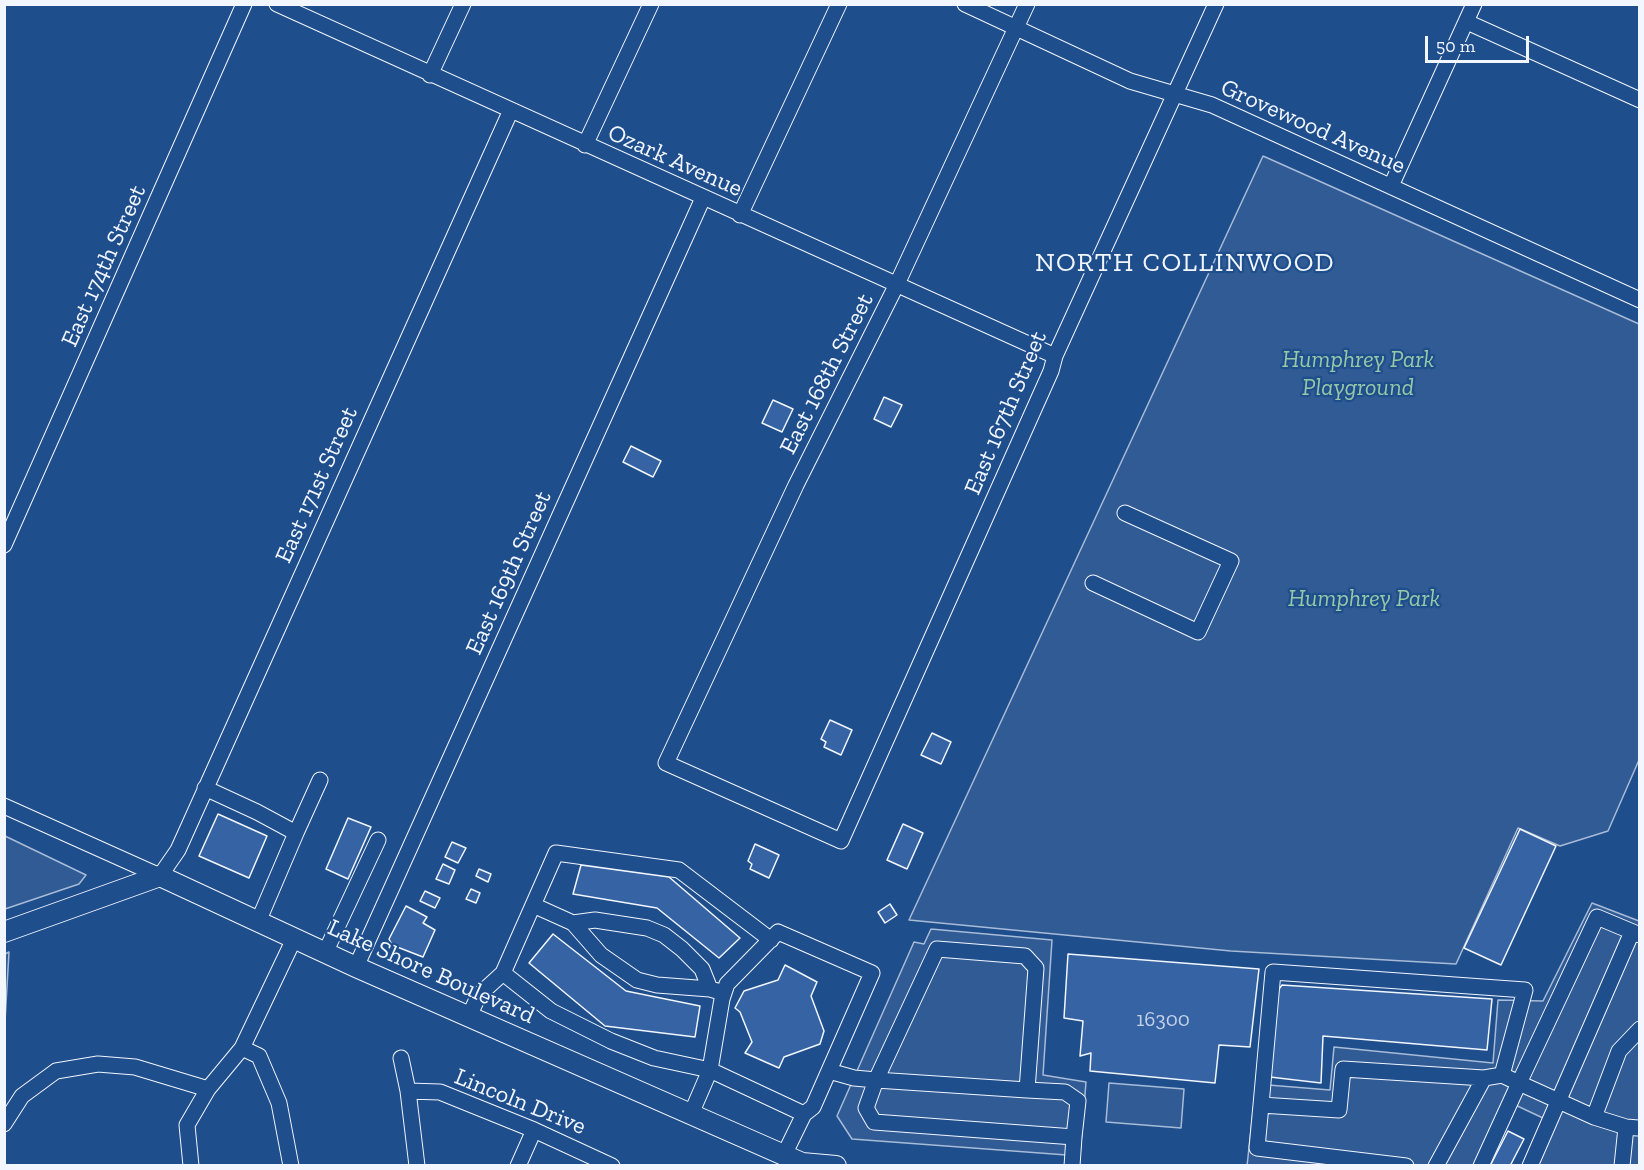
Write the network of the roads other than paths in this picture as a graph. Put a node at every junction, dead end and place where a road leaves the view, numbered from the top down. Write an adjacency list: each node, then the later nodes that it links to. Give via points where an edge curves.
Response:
1 (244, 4): 24 (street, East 174th Street)
2 (277, 4): 12 (street, Ozark Avenue)
3 (463, 4): 12 (street)
4 (651, 4): 16 (street)
5 (839, 4): 19 (street)
6 (965, 4): 11 (street, Grovewood Avenue)
7 (1027, 4): 11 (street, East 168th Street)
8 (1216, 4): 13 (street, East 167th Street)
9 (1474, 4): 10 (street)
10 (1467, 22): 14 (street); 17 (street)
11 (1017, 27): 13 (street, Grovewood Avenue, via 1130,81); 20 (street, East 168th Street)
12 (430, 75): 15 (street, Ozark Avenue)
13 (1175, 93): 17 (street, Grovewood Avenue, via 1212,105); 22 (street, East 167th Street)
14 (1640, 100)
15 (511, 110): 16 (street, Ozark Avenue); 27 (street, East 171st Street)
16 (585, 145): 18 (street, Ozark Avenue)
17 (1391, 186): 21 (street, Grovewood Avenue)
18 (703, 198): 19 (street, Ozark Avenue); 41 (street, East 169th Street)
19 (740, 215): 20 (street, Ozark Avenue)
20 (897, 284): 22 (street, Ozark Avenue); 31 (street, East 168th Street, via 796,485 666,763)
21 (1640, 300)
22 (1055, 356): 31 (street, East 167th Street)
23 (1125, 513): 25 (street, via 1231,561 1198,632)
24 (4, 545)
25 (1093, 583)
26 (320, 780): 29 (street)
27 (205, 788): 29 (street); 32 (street, East 171st Street, via 178,850)
28 (4, 806): 32 (street)
29 (296, 833): 34 (street)
30 (378, 840): 40 (street)
31 (841, 841)
32 (160, 876): 34 (main road, Lake Shore Boulevard); 36 (main road)
33 (533, 905): 35 (street); 39 (street, via 556,853 678,870); 42 (street)
34 (258, 922): 38 (main road, Lake Shore Boulevard)
35 (573, 923): 43 (street, via 601,956 637,980); 43 (street, via 595,920 647,928 664,935 702,969)
36 (4, 932)
37 (1636, 934): 53 (street, via 1597,917); 57 (street)
38 (294, 939): 40 (main road, Lake Shore Boulevard); 46 (street)
39 (771, 940): 43 (street); 49 (street, via 778,932 872,973)
40 (325, 953): 41 (main road, Lake Shore Boulevard)
41 (356, 967): 44 (main road, Lake Shore Boulevard)
42 (503, 973): 44 (street, via 479,995); 48 (street, via 551,1011 611,1041 654,1058)
43 (717, 991): 48 (street)
44 (469, 1017): 59 (main road, Lake Shore Boulevard)
45 (1640, 1029): 61 (street, via 1619,1051)
46 (242, 1048): 54 (street); 68 (street, via 259,1056 279,1103)
47 (401, 1058): 55 (street)
48 (710, 1070): 59 (street); 60 (street)
49 (829, 1071): 52 (street); 60 (street, via 813,1107)
50 (1502, 1075): 51 (street); 53 (street); 58 (street, via 1525,990 1273,972)
51 (1484, 1078): 58 (street, via 1343,1069 1339,1110); 75 (street)
52 (876, 1080): 56 (street); 56 (street, via 937,949 1025,956 1036,968); 65 (street, via 866,1108 874,1122)
53 (1519, 1083): 57 (street); 76 (street)
54 (208, 1089): 62 (street, via 135,1067 98,1065 56,1071 22,1096); 67 (street, via 188,1125)
55 (408, 1090): 64 (street, Lincoln Drive, via 440,1092); 69 (street)
56 (1027, 1090): 65 (street, via 1065,1092 1078,1101)
57 (1557, 1102): 61 (street); 77 (street)
58 (1261, 1105): 74 (street, via 1257,1148)
59 (691, 1114): 66 (main road, Lake Shore Boulevard)
60 (804, 1114): 66 (street)
61 (1594, 1117): 63 (street)
62 (4, 1124)
63 (1636, 1125): 78 (street)
64 (534, 1130): 70 (street); 71 (street, Lincoln Drive)
65 (1074, 1137): 73 (street)
66 (784, 1155): 72 (main road, Lake Shore Boulevard, via 802,1162)
67 (191, 1166)
68 (291, 1166)
69 (417, 1166)
70 (518, 1166)
71 (612, 1166)
72 (836, 1166)
73 (1072, 1166)
74 (1406, 1166)
75 (1436, 1166)
76 (1481, 1166)
77 (1530, 1166)
78 (1622, 1166)

